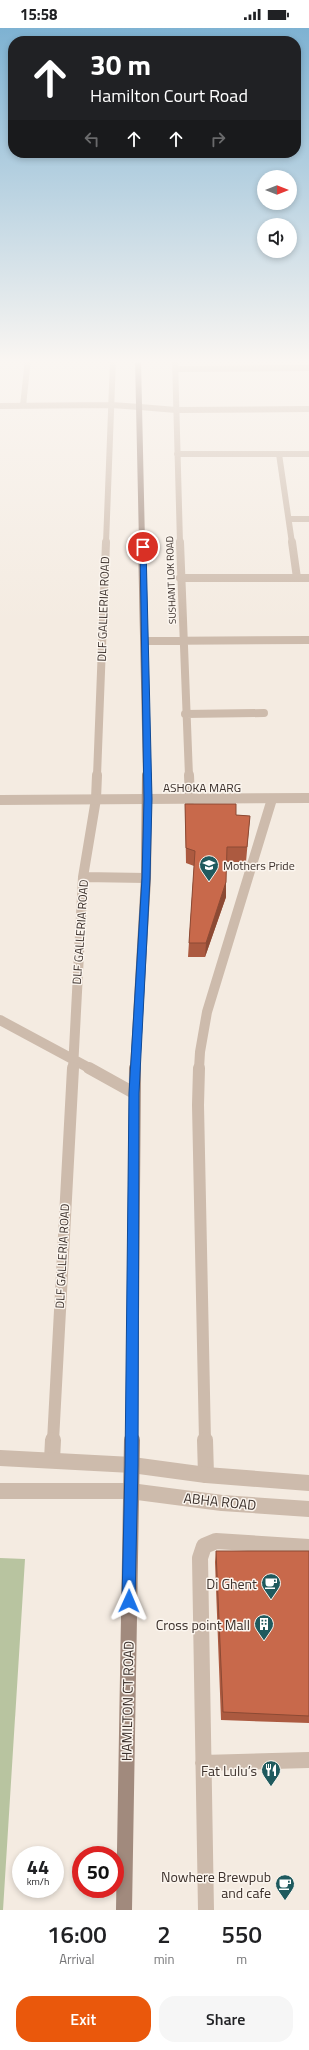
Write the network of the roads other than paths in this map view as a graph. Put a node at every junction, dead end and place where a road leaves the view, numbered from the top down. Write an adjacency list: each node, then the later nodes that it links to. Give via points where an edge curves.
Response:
1 (109, 447): 18 (street, DLF GALLERIA ROAD)
2 (141, 447): 13 (main road, HAMILTON CT ROAD)
3 (177, 447): 4 (street, SUSHANT LOK ROAD)
4 (177, 454): 5 (street); 9 (street, SUSHANT LOK ROAD)
5 (279, 454): 6 (street); 7 (street)
6 (309, 454)
7 (289, 519): 8 (street); 10 (street)
8 (309, 519)
9 (180, 578): 10 (street); 12 (street, SUSHANT LOK ROAD)
10 (297, 578): 11 (street)
11 (309, 578)
12 (184, 640): 13 (street); 14 (street); 16 (street, SUSHANT LOK ROAD)
13 (145, 641): 19 (main road, HAMILTON CT ROAD)
14 (308, 641)
15 (264, 713): 16 (street)
16 (185, 714): 22 (street, SUSHANT LOK ROAD)
17 (309, 798): 20 (street, ASHOKA MARG)
18 (96, 799): 19 (street, ASHOKA MARG); 21 (street, ASHOKA MARG); 23 (street, DLF GALLERIA ROAD)
19 (148, 799): 22 (street, ASHOKA MARG); 24 (main road, HAMILTON CT ROAD)
20 (272, 799): 22 (street, ASHOKA MARG); 31 (street, via 207,1012 200,1052 198,1105)
21 (0, 800)
22 (190, 800)
23 (83, 877): 24 (street); 26 (street, DLF GALLERIA ROAD)
24 (146, 878): 27 (main road, HAMILTON CT ROAD)
25 (0, 1020): 26 (street)
26 (72, 1058): 27 (street); 29 (street, DLF GALLERIA ROAD)
27 (134, 1093): 30 (main road, HAMILTON CT ROAD)
28 (0, 1458): 29 (street, ABHA ROAD)
29 (52, 1460): 30 (street, ABHA ROAD)
30 (132, 1465): 31 (street, ABHA ROAD); 34 (main road, HAMILTON CT ROAD)
31 (206, 1475): 32 (street, ABHA ROAD)
32 (309, 1482)
33 (0, 1491): 34 (street, ABHA ROAD)
34 (130, 1491): 35 (street, ABHA ROAD, via 222,1503); 39 (main road, HAMILTON CT ROAD)
35 (309, 1509)
36 (309, 1547): 38 (street, via 216,1541 204,1546 200,1558)
37 (309, 1760): 38 (street)
38 (203, 1763): 40 (street)
39 (124, 1910)
40 (206, 1910)

